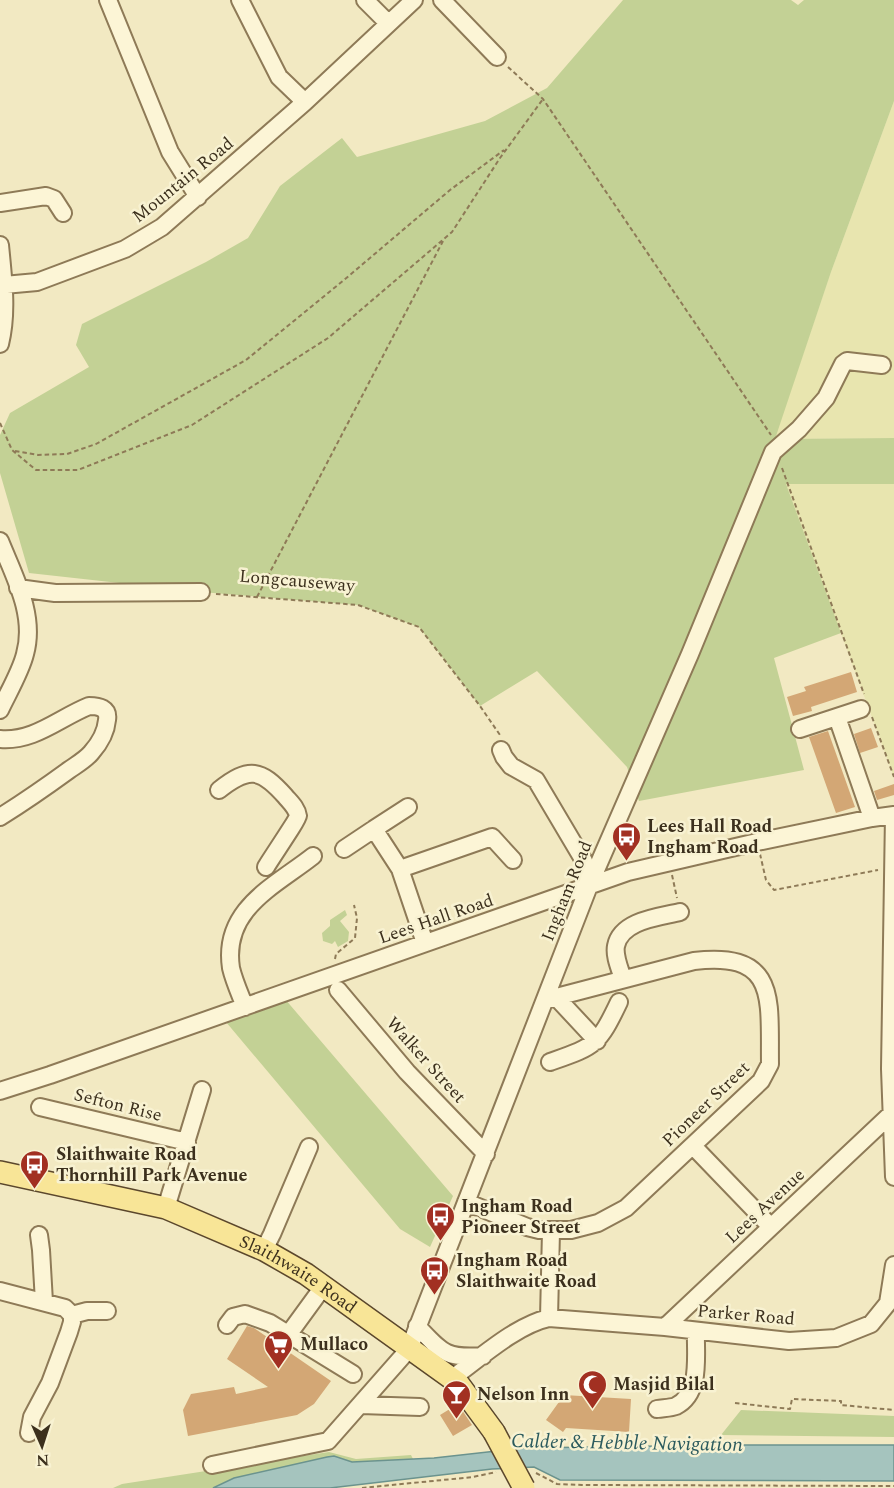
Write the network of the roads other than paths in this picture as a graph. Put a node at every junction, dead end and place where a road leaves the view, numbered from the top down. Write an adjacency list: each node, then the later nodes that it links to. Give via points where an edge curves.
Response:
1 (108, 0): 9 (street, via 170,152)
2 (233, 0): 8 (street, via 279,77)
3 (365, 0): 6 (street)
4 (414, 0): 6 (street, Mountain Road)
5 (442, 0): 7 (street)
6 (388, 23): 8 (street, Mountain Road)
7 (497, 57)
8 (305, 102): 9 (street, Mountain Road)
9 (198, 197): 13 (street, Mountain Road, via 162,227 125,249 37,282)
10 (0, 203): 11 (street, via 46,196 54,199)
11 (63, 213)
12 (0, 245): 13 (street)
13 (4, 285): 14 (street)
14 (0, 344)
15 (882, 365): 36 (street, Ingham Road, via 847,361 843,364 826,398 775,450)
16 (0, 541): 17 (street)
17 (18, 588): 18 (street, via 55,593); 20 (street, via 27,611 26,654)
18 (201, 592)
19 (865, 706): 21 (street)
20 (0, 710)
21 (837, 717): 22 (street); 29 (street)
22 (800, 729)
23 (0, 739): 28 (street, via 30,736 89,706 97,706 108,715 100,741 90,754)
24 (501, 750): 36 (street, via 511,766 536,780 584,861)
25 (219, 790): 35 (street, via 234,778 257,774 267,777 295,809 296,822 264,866)
26 (408, 807): 30 (street)
27 (894, 815): 29 (street, Lees Hall Road); 46 (street)
28 (0, 817)
29 (872, 818): 36 (street, Lees Hall Road, via 628,872)
30 (374, 829): 31 (street); 34 (street)
31 (344, 849)
32 (313, 856): 35 (street)
33 (513, 860): 34 (street, via 492,837)
34 (400, 869): 38 (street)
35 (277, 881): 43 (street, via 244,911 232,938 231,968)
36 (589, 886): 38 (street, Lees Hall Road); 41 (street, Ingham Road)
37 (681, 912): 39 (street, via 643,921 628,928 618,939 615,948)
38 (425, 943): 43 (street, Lees Hall Road)
39 (623, 979): 41 (street, Pioneer Street); 52 (street, Pioneer Street, via 719,958 745,965 765,986 768,1070)
40 (338, 990): 54 (street, Walker Street, via 407,1072)
41 (550, 999): 44 (street); 54 (street, Ingham Road)
42 (619, 1002): 44 (street)
43 (245, 1007): 48 (street, Lees Hall Road)
44 (597, 1041): 45 (street, via 585,1050)
45 (550, 1062)
46 (892, 1069): 50 (street)
47 (202, 1090): 51 (street)
48 (0, 1091)
49 (40, 1107): 51 (street, Sefton Rise)
50 (891, 1114): 56 (street); 59 (street, Lees Avenue)
51 (187, 1142): 58 (street)
52 (693, 1146): 59 (street); 60 (street, Pioneer Street, via 626,1208 611,1217 585,1227)
53 (309, 1148): 62 (street)
54 (486, 1154): 57 (street, Ingham Road)
55 (0, 1172): 58 (main road, Slaithwaite Road)
56 (894, 1177)
57 (466, 1202): 60 (street, Pioneer Street, via 528,1227); 71 (street, Ingham Road)
58 (166, 1208): 62 (main road, Slaithwaite Road)
59 (771, 1227): 72 (street, Lees Avenue)
60 (551, 1231): 69 (street)
61 (39, 1235): 66 (street)
62 (264, 1250): 64 (main road, Slaithwaite Road)
63 (894, 1265): 73 (street, Parker Road, via 888,1303 871,1324 836,1338 789,1341)
64 (324, 1287): 74 (street); 75 (main road, Slaithwaite Road)
65 (0, 1290): 66 (street)
66 (44, 1302): 68 (street, via 65,1308)
67 (107, 1311): 68 (street)
68 (72, 1315): 82 (street, via 69,1332 32,1417)
69 (549, 1318): 72 (street, Parker Road); 76 (street, Parker Road, via 533,1321)
70 (227, 1325): 74 (street, via 233,1317 245,1314)
71 (417, 1326): 75 (street, Ingham Road); 76 (street, via 441,1351)
72 (665, 1327): 73 (street, Parker Road)
73 (696, 1331): 81 (street, via 694,1384 689,1395 675,1407)
74 (288, 1335): 77 (street)
75 (409, 1349): 78 (main road, Slaithwaite Road); 79 (street)
76 (484, 1356): 78 (street, Parker Road)
77 (353, 1374)
78 (451, 1379): 84 (main road, Slaithwaite Road, bridge, via 458,1383)
79 (361, 1405): 80 (street); 83 (street, via 328,1441)
80 (420, 1407)
81 (657, 1409)
82 (29, 1433)
83 (213, 1465)
84 (528, 1479)

